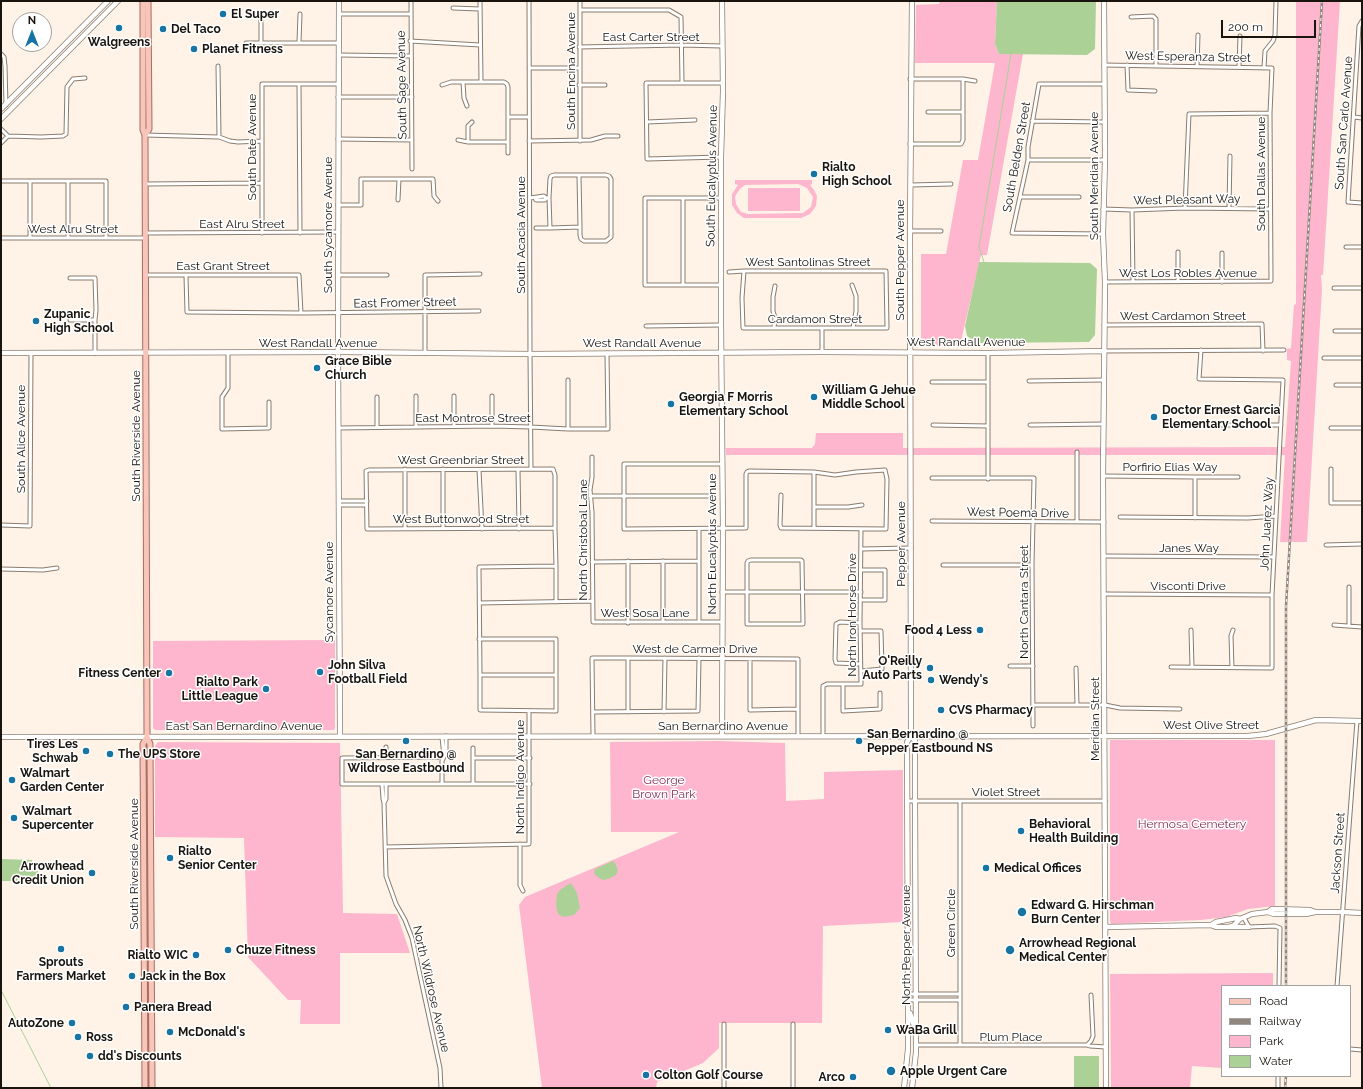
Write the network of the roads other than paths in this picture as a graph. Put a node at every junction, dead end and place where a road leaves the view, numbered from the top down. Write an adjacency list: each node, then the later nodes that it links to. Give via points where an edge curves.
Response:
1 (108, 1): 65 (street)
2 (118, 1): 75 (street)
3 (143, 1): 82 (main road, South Riverside Avenue)
4 (148, 1): 82 (main road, South Riverside Avenue, via 149,129)
5 (339, 1): 19 (street, South Sycamore Avenue)
6 (411, 1): 20 (street, South Sage Avenue)
7 (480, 1): 15 (street)
8 (529, 1): 44 (street, South Acacia Avenue)
9 (580, 1): 16 (street, South Encina Avenue)
10 (722, 1): 32 (street, South Eucalyptus Avenue)
11 (912, 1): 49 (street, South Pepper Avenue)
12 (1104, 1): 37 (street, South Meridian Avenue)
13 (1276, 1): 46 (street, via 1275,34 1265,51)
14 (453, 8): 15 (street)
15 (480, 9): 31 (street)
16 (580, 10): 30 (street, via 668,10 681,17); 33 (street, South Encina Avenue)
17 (260, 14): 28 (street)
18 (300, 14): 26 (street)
19 (339, 14): 20 (street); 29 (street, South Sycamore Avenue)
20 (410, 14): 25 (street, South Sage Avenue)
21 (1131, 17): 41 (street, via 1153,16 1156,19)
22 (1362, 21): 73 (street, South San Carlo Avenue, via 1359,26)
23 (1198, 35): 42 (street)
24 (1240, 36): 43 (street)
25 (410, 41): 31 (street); 36 (street, South Sage Avenue)
26 (299, 42): 28 (street); 29 (street)
27 (246, 43): 28 (street)
28 (261, 43)
29 (339, 43): 35 (street, South Sycamore Avenue)
30 (682, 45): 32 (street, East Carter Street); 33 (street, East Carter Street); 54 (street)
31 (480, 46): 53 (street)
32 (722, 46): 55 (street, South Eucalyptus Avenue)
33 (579, 47): 45 (street, South Encina Avenue)
34 (1, 54): 39 (street, via 4,57)
35 (339, 55): 36 (street); 57 (street, South Sycamore Avenue)
36 (411, 56): 64 (street, South Sage Avenue)
37 (1104, 65): 38 (street, West Esperanza Street); 59 (street, South Meridian Avenue)
38 (1127, 65): 41 (street, West Esperanza Street); 62 (street, via 1128,90)
39 (3, 66): 65 (street)
40 (218, 66): 85 (street)
41 (1156, 66): 42 (street, West Esperanza Street)
42 (1197, 66): 43 (street, West Esperanza Street)
43 (1239, 67): 46 (street, West Esperanza Street)
44 (529, 68): 45 (street); 72 (street, South Acacia Avenue)
45 (579, 68): 61 (street, South Encina Avenue)
46 (1264, 68): 47 (street, West Esperanza Street)
47 (1272, 68): 70 (street, South Dallas Avenue)
48 (85, 78): 83 (street, via 73,79 67,87 66,134 41,137)
49 (910, 79): 50 (street); 95 (street, South Pepper Avenue)
50 (963, 79): 51 (street); 69 (street)
51 (975, 81)
52 (463, 82): 53 (street); 60 (street); 66 (street)
53 (481, 82): 71 (street, via 507,84)
54 (682, 83): 55 (street); 79 (street, via 646,83)
55 (723, 83): 98 (street, South Eucalyptus Avenue)
56 (299, 84): 57 (street); 90 (street, South Date Avenue, via 262,84); 136 (street)
57 (339, 84): 63 (street, South Sycamore Avenue)
58 (605, 84): 61 (street)
59 (1104, 84): 77 (street, South Belden Street, via 1039,84); 80 (street, South Meridian Avenue)
60 (442, 85)
61 (579, 85): 89 (street, South Encina Avenue)
62 (1155, 91)
63 (338, 97): 64 (street); 86 (street, South Sycamore Avenue)
64 (412, 97): 87 (street, South Sage Avenue)
65 (6, 105): 67 (street)
66 (467, 106)
67 (1, 109)
68 (928, 112): 69 (street)
69 (963, 112): 95 (street, via 961,144)
70 (1270, 114): 124 (street, via 1189,114); 126 (street, South Dallas Avenue)
71 (508, 117): 72 (street); 93 (street)
72 (529, 117): 91 (street, South Acacia Avenue)
73 (1354, 118): 74 (street); 122 (street, South San Carlo Avenue, via 1348,202)
74 (1362, 118)
75 (1, 119)
76 (695, 120): 79 (street)
77 (1032, 121): 80 (street); 99 (street, South Belden Street)
78 (472, 122): 92 (street, via 468,126)
79 (647, 122): 98 (street, via 647,159)
80 (1104, 122): 100 (street, South Meridian Avenue)
81 (1, 129): 83 (street)
82 (145, 135): 85 (street); 108 (main road, South Riverside Avenue)
83 (8, 136): 94 (street)
84 (618, 136): 89 (street)
85 (219, 137): 90 (street, via 238,142)
86 (338, 139): 87 (street); 123 (street, South Sycamore Avenue)
87 (412, 140): 101 (street, South Sage Avenue)
88 (458, 140): 92 (street)
89 (580, 140): 91 (street)
90 (261, 141): 107 (street, South Date Avenue)
91 (530, 141): 114 (street, South Acacia Avenue)
92 (468, 142): 93 (street)
93 (508, 142): 96 (street)
94 (1, 143)
95 (910, 144): 110 (street, South Pepper Avenue)
96 (508, 153)
97 (1230, 156): 125 (street)
98 (721, 157): 118 (street, South Eucalyptus Avenue)
99 (1028, 160): 100 (street); 112 (street, South Belden Street)
100 (1105, 160): 127 (street, South Meridian Avenue)
101 (412, 169)
102 (579, 175): 116 (street, via 551,176); 129 (street); 129 (street, via 606,174 611,179 611,237 606,241 584,241 580,236)
103 (399, 178): 119 (street); 121 (street, via 433,179 434,196); 123 (street, via 361,179 360,205)
104 (1, 181): 105 (street)
105 (30, 181): 106 (street); 140 (street)
106 (68, 182): 141 (street); 142 (street, via 106,181)
107 (261, 183): 108 (street); 135 (street, South Date Avenue)
108 (145, 184): 138 (main road, South Riverside Avenue)
109 (951, 184): 110 (street)
110 (911, 185): 132 (street, South Pepper Avenue)
111 (540, 196): 115 (street); 116 (street); 120 (street)
112 (1020, 197): 113 (street); 137 (street, South Belden Street, via 1012,233)
113 (1079, 197)
114 (530, 198): 115 (street); 197 (street, South Acacia Avenue)
115 (535, 198): 120 (street)
116 (548, 198): 120 (street); 131 (street)
117 (683, 198): 118 (street); 160 (street); 160 (street, via 644,198 645,285)
118 (721, 198): 161 (street, South Eucalyptus Avenue)
119 (398, 200)
120 (540, 200)
121 (438, 201)
122 (1362, 203)
123 (338, 205): 134 (street, South Sycamore Avenue)
124 (1185, 208): 125 (street, West Pleasant Way); 128 (street, West Pleasant Way)
125 (1229, 208): 126 (street, West Pleasant Way)
126 (1270, 209): 155 (street, South Dallas Avenue)
127 (1103, 210): 128 (street, West Pleasant Way); 137 (street, South Meridian Avenue)
128 (1132, 210): 157 (street)
129 (580, 227): 131 (street)
130 (536, 228): 131 (street)
131 (550, 228)
132 (910, 231): 133 (street); 188 (street, South Pepper Avenue)
133 (941, 231)
134 (338, 232): 136 (street, East Alru Street); 151 (street, South Sycamore Avenue)
135 (262, 233): 136 (street, East Alru Street); 138 (street, East Alru Street)
136 (300, 233)
137 (1103, 234): 156 (street, South Meridian Avenue)
138 (145, 235): 142 (street, West Alru Street); 150 (main road, South Riverside Avenue)
139 (1, 238): 140 (street, West Alru Street)
140 (30, 238): 141 (street, West Alru Street)
141 (68, 238): 142 (street, West Alru Street)
142 (106, 238)
143 (1346, 247): 144 (street)
144 (1362, 247)
145 (1178, 252): 158 (street)
146 (1222, 252): 159 (street)
147 (744, 271): 148 (street, West Santolinas Street); 175 (street, Cardamon Street, via 743,328); 178 (street, West Santolinas Street, via 886,271)
148 (730, 272)
149 (480, 274): 166 (street, via 425,275)
150 (146, 275): 153 (street, East Grant Street); 196 (main road, South Riverside Avenue)
151 (339, 275): 152 (street); 169 (street, South Sycamore Avenue)
152 (387, 275)
153 (186, 276): 168 (street, East Fromer Street, via 187,312); 168 (street, East Grant Street, via 299,275)
154 (70, 278): 171 (street, via 95,278)
155 (1271, 281): 159 (street, West Los Robles Avenue)
156 (1105, 282): 157 (street, West Los Robles Avenue); 173 (street, South Meridian Avenue)
157 (1132, 282): 158 (street, West Los Robles Avenue)
158 (1178, 282): 159 (street, West Los Robles Avenue)
159 (1222, 282)
160 (683, 285): 161 (street)
161 (721, 285): 172 (street, South Eucalyptus Avenue)
162 (852, 285): 177 (street, via 856,296)
163 (775, 286): 175 (street)
164 (1334, 288): 165 (street)
165 (1362, 288)
166 (425, 311): 167 (street, East Fromer Street); 169 (street, East Fromer Street); 193 (street)
167 (479, 311)
168 (301, 313): 169 (street, East Fromer Street)
169 (338, 313): 185 (street, South Sycamore Avenue)
170 (70, 320): 171 (street)
171 (95, 320): 191 (street)
172 (721, 325): 174 (street); 186 (street, South Eucalyptus Avenue)
173 (1104, 325): 183 (street, South Meridian Avenue); 184 (street, West Cardamon Street, via 1262,324)
174 (646, 326)
175 (774, 328): 176 (street, Cardamon Street)
176 (822, 328): 177 (street, Cardamon Street); 187 (street)
177 (854, 328): 178 (street, Cardamon Street)
178 (887, 328)
179 (1335, 331): 180 (street)
180 (1362, 331)
181 (1200, 350): 183 (street, West Randall Avenue); 184 (street, West Randall Avenue); 216 (street, John Juarez Way, via 1199,379 1283,380)
182 (1284, 350): 184 (street, West Randall Avenue)
183 (1104, 351): 195 (street, West Randall Avenue); 201 (street, Meridian Street)
184 (1263, 351)
185 (338, 352): 192 (street, West Randall Avenue); 193 (street, West Randall Avenue); 223 (street, South Sycamore Avenue)
186 (722, 352): 187 (street, West Randall Avenue); 194 (street, West Randall Avenue); 230 (street, North Eucalyptus Avenue)
187 (822, 352): 188 (street, West Randall Avenue)
188 (910, 352): 195 (street, West Randall Avenue); 272 (street, Pepper Avenue)
189 (1, 353): 190 (street, West Randall Avenue)
190 (31, 353): 191 (street, West Randall Avenue); 260 (street, South Alice Avenue, via 30,526)
191 (95, 353): 196 (street, West Randall Avenue)
192 (228, 353): 196 (street, West Randall Avenue); 211 (street, via 228,388 222,397 222,429 269,428)
193 (425, 353): 197 (street, West Randall Avenue)
194 (607, 353): 197 (street, West Randall Avenue); 226 (street, East Montrose Street, via 608,429)
195 (988, 353): 204 (street)
196 (146, 354): 338 (main road, South Riverside Avenue)
197 (530, 354): 222 (street, South Acacia Avenue)
198 (1324, 358): 199 (street)
199 (1362, 358)
200 (568, 380): 226 (street)
201 (1104, 380): 202 (street); 212 (street, Meridian Street)
202 (1029, 381)
203 (932, 382): 204 (street)
204 (988, 382): 220 (street)
205 (1336, 385): 206 (street)
206 (1362, 385)
207 (416, 396): 217 (street)
208 (454, 396): 218 (street)
209 (492, 396): 219 (street)
210 (376, 397): 221 (street)
211 (269, 402)
212 (1104, 424): 214 (street); 238 (street, Meridian Street)
213 (933, 425): 220 (street)
214 (1030, 425)
215 (1222, 425): 216 (street)
216 (1281, 425): 253 (street, John Juarez Way)
217 (416, 426): 218 (street, East Montrose Street); 221 (street, East Montrose Street)
218 (454, 426): 219 (street, East Montrose Street)
219 (492, 426): 222 (street, East Montrose Street)
220 (988, 426): 242 (street)
221 (378, 427): 223 (street, East Montrose Street)
222 (531, 427): 226 (street, East Montrose Street); 234 (street, South Acacia Avenue)
223 (339, 428): 227 (street, South Sycamore Avenue)
224 (1331, 428): 225 (street)
225 (1362, 428)
226 (568, 429)
227 (339, 448): 248 (street, Sycamore Avenue)
228 (1077, 452): 258 (street)
229 (592, 457): 244 (street, North Christobal Lane)
230 (721, 464): 245 (street, via 624,464); 269 (street, North Eucalyptus Avenue)
231 (405, 469): 232 (street, West Greenbriar Street); 247 (street, West Greenbriar Street, via 366,471); 261 (street)
232 (443, 469): 236 (street, West Greenbriar Street); 262 (street)
233 (518, 469): 234 (street, West Greenbriar Street); 236 (street, West Greenbriar Street); 267 (street)
234 (531, 469): 263 (street, West Greenbriar Street, via 552,469 555,475)
235 (1331, 469): 249 (street, via 1331,503)
236 (479, 470): 266 (street)
237 (814, 472): 252 (street); 265 (street, via 836,475 885,470 886,529); 269 (street, via 747,472 746,528)
238 (1103, 476): 241 (street, Porfirio Elias Way); 259 (street, Meridian Street)
239 (1238, 476): 241 (street, Porfirio Elias Way)
240 (932, 478): 242 (street)
241 (1195, 478): 255 (street)
242 (988, 479): 257 (street, North Cantara Street, via 1034,478)
243 (780, 495): 264 (street, via 781,528)
244 (590, 496): 245 (street); 278 (street, North Christobal Lane)
245 (624, 496): 246 (street); 268 (street, via 624,529)
246 (708, 496)
247 (366, 501): 248 (street); 250 (street)
248 (339, 503): 250 (street); 339 (street, Sycamore Avenue)
249 (1362, 503)
250 (366, 505): 261 (street, West Buttonwood Street, via 366,529)
251 (862, 505): 252 (street)
252 (814, 507): 264 (street)
253 (1276, 516): 255 (street); 275 (street, John Juarez Way)
254 (1120, 517): 255 (street)
255 (1194, 518)
256 (932, 521): 257 (street, West Poema Drive)
257 (1034, 522): 258 (street, West Poema Drive); 282 (street, North Cantara Street)
258 (1077, 522): 259 (street, West Poema Drive)
259 (1104, 522): 274 (street, Meridian Street)
260 (1, 526)
261 (405, 528): 262 (street, West Buttonwood Street)
262 (443, 528): 266 (street, West Buttonwood Street)
263 (556, 528): 267 (street, West Buttonwood Street); 281 (street)
264 (814, 528): 265 (street)
265 (861, 528): 273 (street, North Iron Horse Drive)
266 (482, 529): 267 (street, West Buttonwood Street)
267 (519, 529)
268 (699, 529): 269 (street); 277 (street)
269 (723, 529): 287 (street, North Eucalyptus Avenue)
270 (1326, 544): 271 (street)
271 (1362, 544)
272 (910, 548): 273 (street); 346 (street, Pepper Avenue)
273 (861, 549): 285 (street, North Iron Horse Drive)
274 (1104, 556): 275 (street, Janes Way); 291 (street, Meridian Street)
275 (1274, 557): 292 (street, John Juarez Way)
276 (663, 561): 277 (street); 279 (street); 298 (street)
277 (699, 561): 299 (street)
278 (592, 562): 279 (street); 295 (street, North Christobal Lane)
279 (628, 562): 301 (street)
280 (943, 565): 282 (street)
281 (556, 566): 294 (street); 296 (street, via 479,567)
282 (1032, 566): 317 (street, North Cantara Street)
283 (57, 568): 284 (street)
284 (1, 569)
285 (861, 570): 290 (street, North Iron Horse Drive); 293 (street, via 885,570 885,600)
286 (1349, 587): 304 (street)
287 (722, 592): 288 (street); 300 (street, North Eucalyptus Avenue)
288 (747, 592): 289 (street); 289 (street, via 747,564 751,560 801,560); 289 (street, via 747,624 803,624)
289 (802, 592): 290 (street)
290 (861, 592): 293 (street, North Iron Horse Drive)
291 (1104, 594): 292 (street, Visconti Drive); 329 (street, Meridian Street)
292 (1272, 595): 321 (street, John Juarez Way, via 1272,668)
293 (861, 600): 302 (street, North Iron Horse Drive)
294 (556, 602): 295 (street); 296 (street)
295 (592, 602): 297 (street, North Christobal Lane)
296 (479, 603): 309 (street)
297 (593, 622): 301 (street, West Sosa Lane)
298 (663, 622): 299 (street, West Sosa Lane); 301 (street, West Sosa Lane)
299 (699, 622): 300 (street, West Sosa Lane)
300 (722, 622): 313 (street, North Eucalyptus Avenue)
301 (628, 623)
302 (860, 623): 308 (street, North Iron Horse Drive); 315 (street, via 836,624 835,659 836,663)
303 (1334, 625): 304 (street)
304 (1348, 626): 305 (street)
305 (1362, 627)
306 (1191, 630): 319 (street)
307 (1233, 630): 321 (street)
308 (860, 631): 315 (street, North Iron Horse Drive); 322 (street, via 881,630 882,669)
309 (479, 639): 323 (street, via 556,639); 324 (street)
310 (628, 658): 311 (street, West de Carmen Drive); 333 (street, West de Carmen Drive, via 592,658); 334 (street)
311 (665, 658): 312 (street, West de Carmen Drive); 335 (street)
312 (699, 658): 313 (street, West de Carmen Drive); 335 (street, via 698,712)
313 (722, 659): 314 (street, West de Carmen Drive); 343 (street, North Eucalyptus Avenue)
314 (750, 659): 330 (street, West de Carmen Drive, via 798,658); 330 (street, via 750,710)
315 (860, 664): 322 (street, North Iron Horse Drive)
316 (1010, 666): 317 (street)
317 (1033, 666): 327 (street, North Cantara Street)
318 (1171, 667): 319 (street)
319 (1192, 667): 321 (street)
320 (1076, 668): 328 (street)
321 (1232, 668)
322 (861, 671): 325 (street, North Iron Horse Drive, via 861,684)
323 (556, 675): 324 (street); 332 (street, via 556,711)
324 (480, 676): 332 (street, via 480,710)
325 (843, 684): 326 (street, via 844,711 880,709); 345 (street, via 823,686)
326 (880, 693)
327 (1033, 705): 328 (street); 337 (street, North Cantara Street)
328 (1077, 705): 329 (street)
329 (1105, 705): 331 (street, via 1120,708); 347 (street, Meridian Street)
330 (798, 709): 344 (street)
331 (1180, 709)
332 (529, 711): 341 (street, North Indigo Avenue)
333 (593, 712): 334 (street); 342 (street)
334 (628, 712): 335 (street)
335 (664, 712)
336 (1359, 721): 347 (street, West Olive Street, via 1316,720 1260,735); 366 (street, Jackson Street)
337 (1033, 726)
338 (147, 736): 339 (street, East San Bernardino Avenue); 348 (street, East San Bernardino Avenue); 369 (main road, South Riverside Avenue, via 143,744); 374 (main road, South Riverside Avenue, via 150,744)
339 (340, 736): 340 (street, San Bernardino Avenue)
340 (444, 736): 341 (street, San Bernardino Avenue); 352 (street)
341 (530, 736): 342 (street, San Bernardino Avenue); 354 (street, North Indigo Avenue)
342 (593, 736): 343 (street, San Bernardino Avenue)
343 (722, 736): 344 (street, San Bernardino Avenue)
344 (798, 736): 345 (street, San Bernardino Avenue)
345 (822, 736): 346 (street, San Bernardino Avenue)
346 (911, 736): 347 (street, San Bernardino Avenue); 359 (street, Pepper Avenue, via 907,742); 360 (street, Pepper Avenue, via 915,741)
347 (1105, 736): 362 (street, Meridian Street)
348 (1, 737)
349 (386, 747): 351 (street)
350 (472, 748): 353 (street)
351 (386, 757): 352 (street); 355 (street, via 342,758 342,784)
352 (444, 757): 356 (street)
353 (473, 758): 354 (street); 357 (street)
354 (530, 758): 358 (street, North Indigo Avenue)
355 (384, 784): 356 (street); 364 (street, North Wildrose Avenue)
356 (442, 784): 357 (street)
357 (473, 784): 358 (street)
358 (530, 784): 363 (street, North Indigo Avenue, via 529,844)
359 (908, 801): 360 (street, Violet Street); 377 (street, North Pepper Avenue)
360 (915, 801): 361 (street, Violet Street); 378 (street, North Pepper Avenue)
361 (960, 801): 362 (street, Violet Street); 379 (street, Green Circle)
362 (1105, 801): 372 (street, Meridian Street)
363 (520, 844): 364 (street); 365 (street, via 520,885)
364 (385, 846): 397 (street, North Wildrose Avenue, via 388,881 412,938 440,1068)
365 (523, 891)
366 (1343, 912): 367 (street); 368 (street, via 1268,912 1252,914); 376 (street, Jackson Street)
367 (1362, 914)
368 (1242, 919): 370 (street, via 1222,920); 371 (street, via 1233,926); 373 (street)
369 (144, 924): 374 (main road); 395 (main road, South Riverside Avenue)
370 (1211, 925): 371 (street); 372 (street)
371 (1228, 926): 373 (street)
372 (1105, 927): 391 (street, Meridian Street)
373 (1249, 927): 375 (street, via 1280,928)
374 (151, 945): 396 (main road, South Riverside Avenue)
375 (1279, 985)
376 (1338, 985)
377 (908, 994): 378 (street); 381 (street, North Pepper Avenue)
378 (916, 994): 379 (street); 382 (street, North Pepper Avenue)
379 (960, 994): 383 (street, Green Circle)
380 (1091, 995): 390 (street, via 1092,1036)
381 (908, 1000): 382 (street); 384 (street, North Pepper Avenue)
382 (916, 1000): 383 (street); 387 (street, North Pepper Avenue)
383 (960, 1000): 389 (street, Green Circle)
384 (908, 1013): 387 (street); 400 (street, North Pepper Avenue)
385 (724, 1024): 398 (street)
386 (793, 1024): 399 (street)
387 (916, 1027): 388 (street, North Pepper Avenue)
388 (916, 1045): 389 (street, Plum Place); 401 (street, North Pepper Avenue)
389 (960, 1045): 390 (street, Plum Place)
390 (1087, 1045): 391 (street, Plum Place)
391 (1106, 1047): 402 (street, Meridian Street)
392 (1351, 1049): 393 (street)
393 (1362, 1050)
394 (1278, 1077): 403 (street)
395 (145, 1088)
396 (152, 1088)
397 (441, 1088)
398 (724, 1088)
399 (793, 1088)
400 (904, 1088)
401 (912, 1088)
402 (1106, 1088)
403 (1278, 1088)

